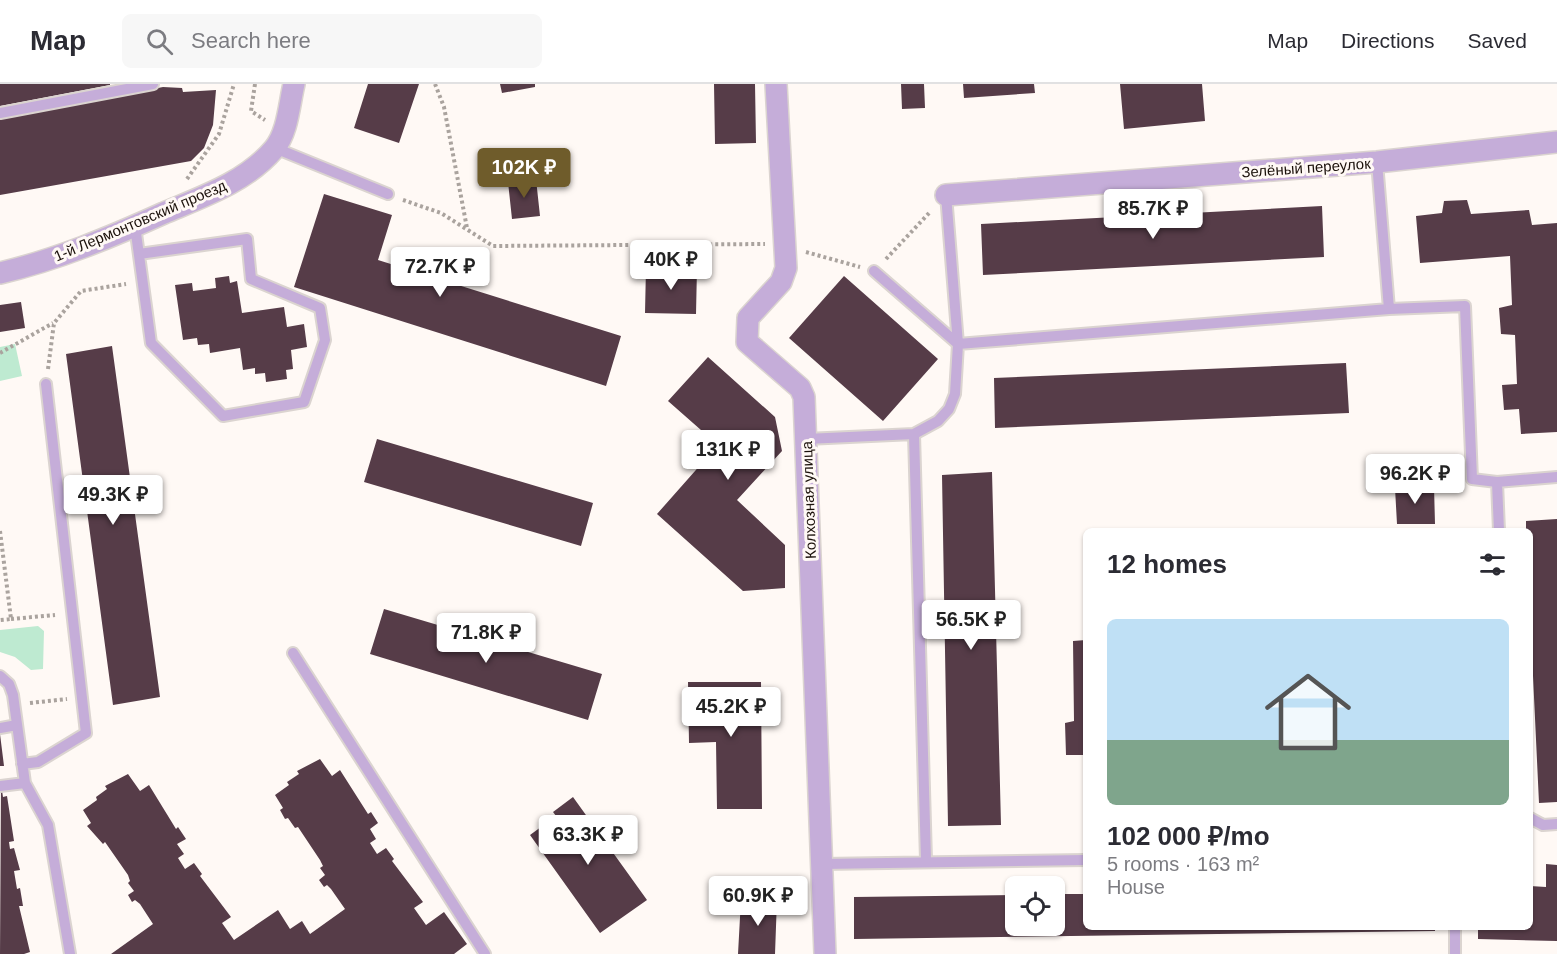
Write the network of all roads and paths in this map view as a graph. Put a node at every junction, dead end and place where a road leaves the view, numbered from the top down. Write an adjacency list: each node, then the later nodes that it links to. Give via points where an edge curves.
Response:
1 (153, 84): 7 (lane)
2 (234, 84): 13 (path, via 219,134)
3 (255, 84): 8 (path, via 251,111)
4 (294, 84): 8 (street)
5 (435, 84): 15 (path, via 444,107)
6 (776, 84): 16 (street, Колхозная улица)
7 (0, 113)
8 (279, 140): 11 (lane); 13 (street, 1-й Лермонтовский проезд, via 254,168 222,188)
9 (1557, 142): 10 (street, Зелёный переулок)
10 (1377, 162): 12 (street, Зелёный переулок); 21 (lane)
11 (388, 194): 15 (path, via 441,213)
12 (946, 195): 18 (path); 23 (lane)
13 (162, 214): 14 (street, 1-й Лермонтовский проезд)
14 (135, 226): 17 (lane); 19 (street, 1-й Лермонтовский проезд, via 34,265)
15 (467, 228): 16 (path, via 493,246)
16 (785, 236): 18 (path, via 813,255); 27 (street, Колхозная улица, via 786,268 781,282 748,318 747,342 801,388)
17 (139, 254): 20 (lane); 20 (lane, via 247,239 251,279 320,308 326,340 304,402 223,416 151,343)
18 (874, 271): 23 (lane)
19 (0, 273)
20 (142, 281): 22 (path, via 81,291)
21 (1389, 309): 23 (lane); 29 (lane, via 1465,306 1472,479)
22 (54, 323): 24 (path); 25 (path)
23 (958, 344): 26 (lane, via 955,394 949,409 938,421)
24 (0, 353)
25 (46, 384): 32 (lane)
26 (914, 434): 27 (lane); 46 (lane)
27 (806, 439): 48 (street, Колхозная улица)
28 (1557, 477): 29 (lane)
29 (1497, 482): 30 (lane)
30 (1498, 528)
31 (0, 531): 33 (path)
32 (72, 613): 33 (path); 37 (lane)
33 (11, 619): 34 (path)
34 (0, 620)
35 (293, 653): 51 (lane)
36 (0, 676): 38 (lane, via 9,684)
37 (82, 698): 38 (path); 41 (lane, via 86,733 39,762)
38 (14, 704): 39 (lane)
39 (17, 725): 40 (lane); 41 (lane)
40 (0, 728)
41 (22, 764): 42 (lane)
42 (25, 783): 43 (lane); 50 (lane, via 48,825)
43 (0, 786)
44 (1533, 820): 45 (lane, via 1543,825)
45 (1557, 824)
46 (926, 860): 47 (lane); 48 (lane)
47 (1083, 860)
48 (822, 864): 52 (street, Колхозная улица)
49 (1455, 930): 53 (lane)
50 (70, 954)
51 (484, 954)
52 (825, 954)
53 (1455, 954)

